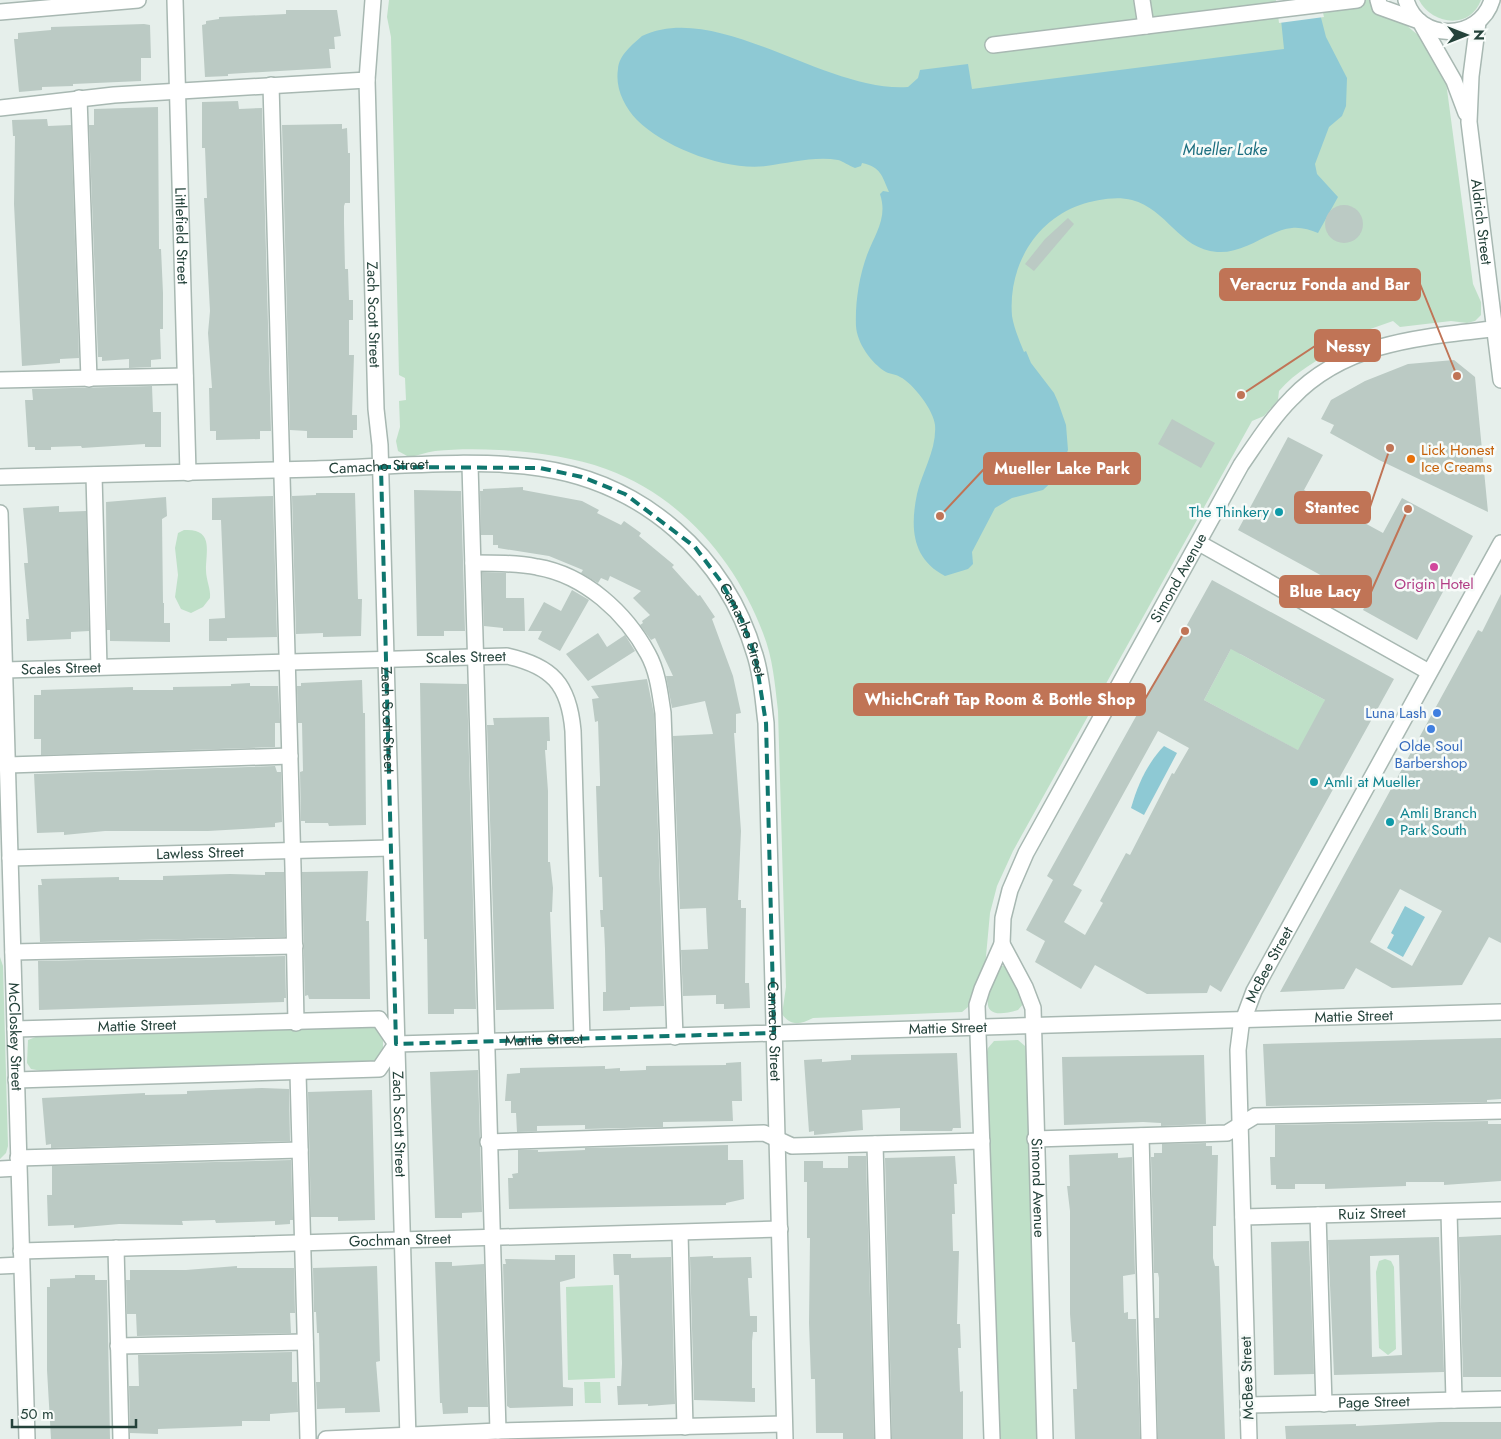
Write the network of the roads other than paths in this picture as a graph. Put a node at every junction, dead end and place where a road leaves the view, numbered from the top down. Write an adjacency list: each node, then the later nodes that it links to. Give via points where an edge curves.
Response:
1 (138, 0): 10 (street)
2 (175, 0): 17 (street, Littlefield Street)
3 (373, 0): 15 (street, Zach Scott Street)
4 (1142, 0): 13 (street)
5 (1378, 0): 12 (street, via 1380,7)
6 (1406, 0): 12 (street, Aldrich Street)
7 (1492, 0): 11 (street, Aldrich Street)
8 (1350, 1): 13 (street)
9 (1501, 3): 11 (street)
10 (0, 12)
11 (1482, 18): 12 (street, via 1462,30 1446,32); 20 (street, Aldrich Street, via 1471,76)
12 (1420, 22): 20 (street, Aldrich Street, via 1454,81)
13 (1146, 26): 14 (street)
14 (993, 45)
15 (367, 80): 16 (street); 27 (street, Zach Scott Street, via 376,409)
16 (271, 85): 17 (street); 28 (street)
17 (177, 92): 18 (street); 22 (street, Littlefield Street)
18 (79, 98): 19 (street); 23 (street)
19 (0, 108)
20 (1469, 122): 21 (street, Aldrich Street)
21 (1498, 328): 25 (street, Aldrich Street); 33 (street, Simond Avenue, via 1420,337 1377,346 1306,385 1266,428 1241,465)
22 (185, 376): 23 (street); 29 (street, Littlefield Street)
23 (89, 379): 24 (street)
24 (0, 380)
25 (1501, 380)
26 (470, 465): 27 (street, Camacho Street); 35 (street); 57 (street, Camacho Street, via 540,468 582,477 625,494 661,518 695,547 726,590 741,618 755,655 766,723)
27 (381, 467): 28 (street, Camacho Street); 38 (street, Zach Scott Street)
28 (282, 470): 29 (street, Camacho Street); 39 (street)
29 (188, 473): 30 (street, Camacho Street)
30 (94, 475): 31 (street, Camacho Street); 40 (street)
31 (0, 477)
32 (0, 513): 36 (street, McCloskey Street)
33 (1199, 543): 42 (street); 48 (street, Simond Avenue, via 1026,853 1010,890 1003,918)
34 (1501, 544): 42 (street, McBee Street)
35 (472, 563): 37 (street); 58 (street, via 540,567 571,578 604,599 648,655 658,680 663,714)
36 (1, 577): 41 (street, McCloskey Street)
37 (476, 657): 38 (street, Scales Street); 59 (street, Scales Street, via 507,656 530,662 549,673 564,691 571,711); 60 (street)
38 (386, 659): 39 (street, Scales Street); 46 (street, Zach Scott Street)
39 (288, 662): 40 (street, Scales Street); 43 (street)
40 (99, 667): 41 (street, Scales Street)
41 (5, 670): 44 (street, McCloskey Street)
42 (1429, 672): 52 (street, McBee Street, via 1254,991)
43 (290, 756): 44 (street); 47 (street)
44 (8, 765): 45 (street, McCloskey Street)
45 (6, 848): 47 (street, Lawless Street); 49 (street, McCloskey Street)
46 (391, 848): 47 (street, Lawless Street); 61 (street, Zach Scott Street)
47 (293, 850): 50 (street)
48 (1002, 944): 54 (street, Simond Avenue, via 1030,999); 55 (street, Simond Avenue, via 978,1000)
49 (8, 945): 50 (street); 56 (street, McCloskey Street)
50 (295, 946): 53 (street)
51 (1501, 1012): 52 (street, Mattie Street)
52 (1243, 1019): 54 (street, Mattie Street); 65 (street, McBee Street, via 1238,1050)
53 (296, 1023): 56 (street, Mattie Street); 61 (street, Mattie Street, via 379,1019)
54 (1033, 1026): 55 (street, Mattie Street); 67 (street, Simond Avenue)
55 (978, 1028): 57 (street, Mattie Street); 69 (street, Simond Avenue)
56 (15, 1030): 63 (street, McCloskey Street)
57 (774, 1033): 58 (street, Mattie Street); 68 (street, Camacho Street)
58 (675, 1037): 59 (street, Mattie Street)
59 (582, 1039): 60 (street, Mattie Street)
60 (486, 1041): 61 (street, Mattie Street); 70 (street)
61 (396, 1044): 62 (street, via 380,1069); 82 (street, Zach Scott Street)
62 (298, 1073): 63 (street); 72 (street)
63 (16, 1080): 73 (street, McCloskey Street)
64 (1501, 1111): 65 (street, via 1255,1116)
65 (1241, 1125): 66 (street, via 1227,1133); 78 (street, McBee Street)
66 (1142, 1136): 67 (street); 104 (street)
67 (1036, 1139): 103 (street, Simond Avenue)
68 (777, 1140): 70 (street, via 764,1133); 71 (street, via 792,1146); 79 (street, Camacho Street)
69 (982, 1141): 71 (street); 102 (street, Simond Avenue)
70 (488, 1142): 81 (street)
71 (875, 1144): 101 (street)
72 (300, 1150): 73 (street); 83 (street)
73 (18, 1163): 74 (street); 85 (street, McCloskey Street)
74 (0, 1169)
75 (1501, 1210): 76 (street, Ruiz Street)
76 (1449, 1212): 77 (street, Ruiz Street); 90 (street)
77 (1318, 1215): 78 (street, Ruiz Street); 91 (street)
78 (1243, 1217): 92 (street, McBee Street)
79 (780, 1229): 80 (street, Gochman Street); 95 (street, Camacho Street)
80 (680, 1233): 81 (street, Gochman Street); 93 (street)
81 (491, 1239): 82 (street, Gochman Street); 94 (street)
82 (402, 1240): 83 (street, Gochman Street); 96 (street, Zach Scott Street)
83 (302, 1242): 84 (street, Gochman Street); 87 (street)
84 (116, 1248): 85 (street, Gochman Street); 88 (street)
85 (21, 1258): 86 (street, Gochman Street); 97 (street, McCloskey Street)
86 (0, 1266)
87 (305, 1342): 88 (street); 99 (street)
88 (118, 1346): 98 (street)
89 (1501, 1399): 90 (street, Page Street)
90 (1454, 1400): 91 (street, Page Street)
91 (1324, 1404): 92 (street, Page Street)
92 (1248, 1406): 105 (street, McBee Street)
93 (685, 1427): 94 (street); 95 (street)
94 (498, 1432): 96 (street)
95 (785, 1432)
96 (408, 1437): 100 (street)
97 (27, 1439)
98 (121, 1439)
99 (308, 1439)
100 (326, 1439)
101 (883, 1439)
102 (992, 1439)
103 (1045, 1439)
104 (1149, 1439)
105 (1249, 1439)

